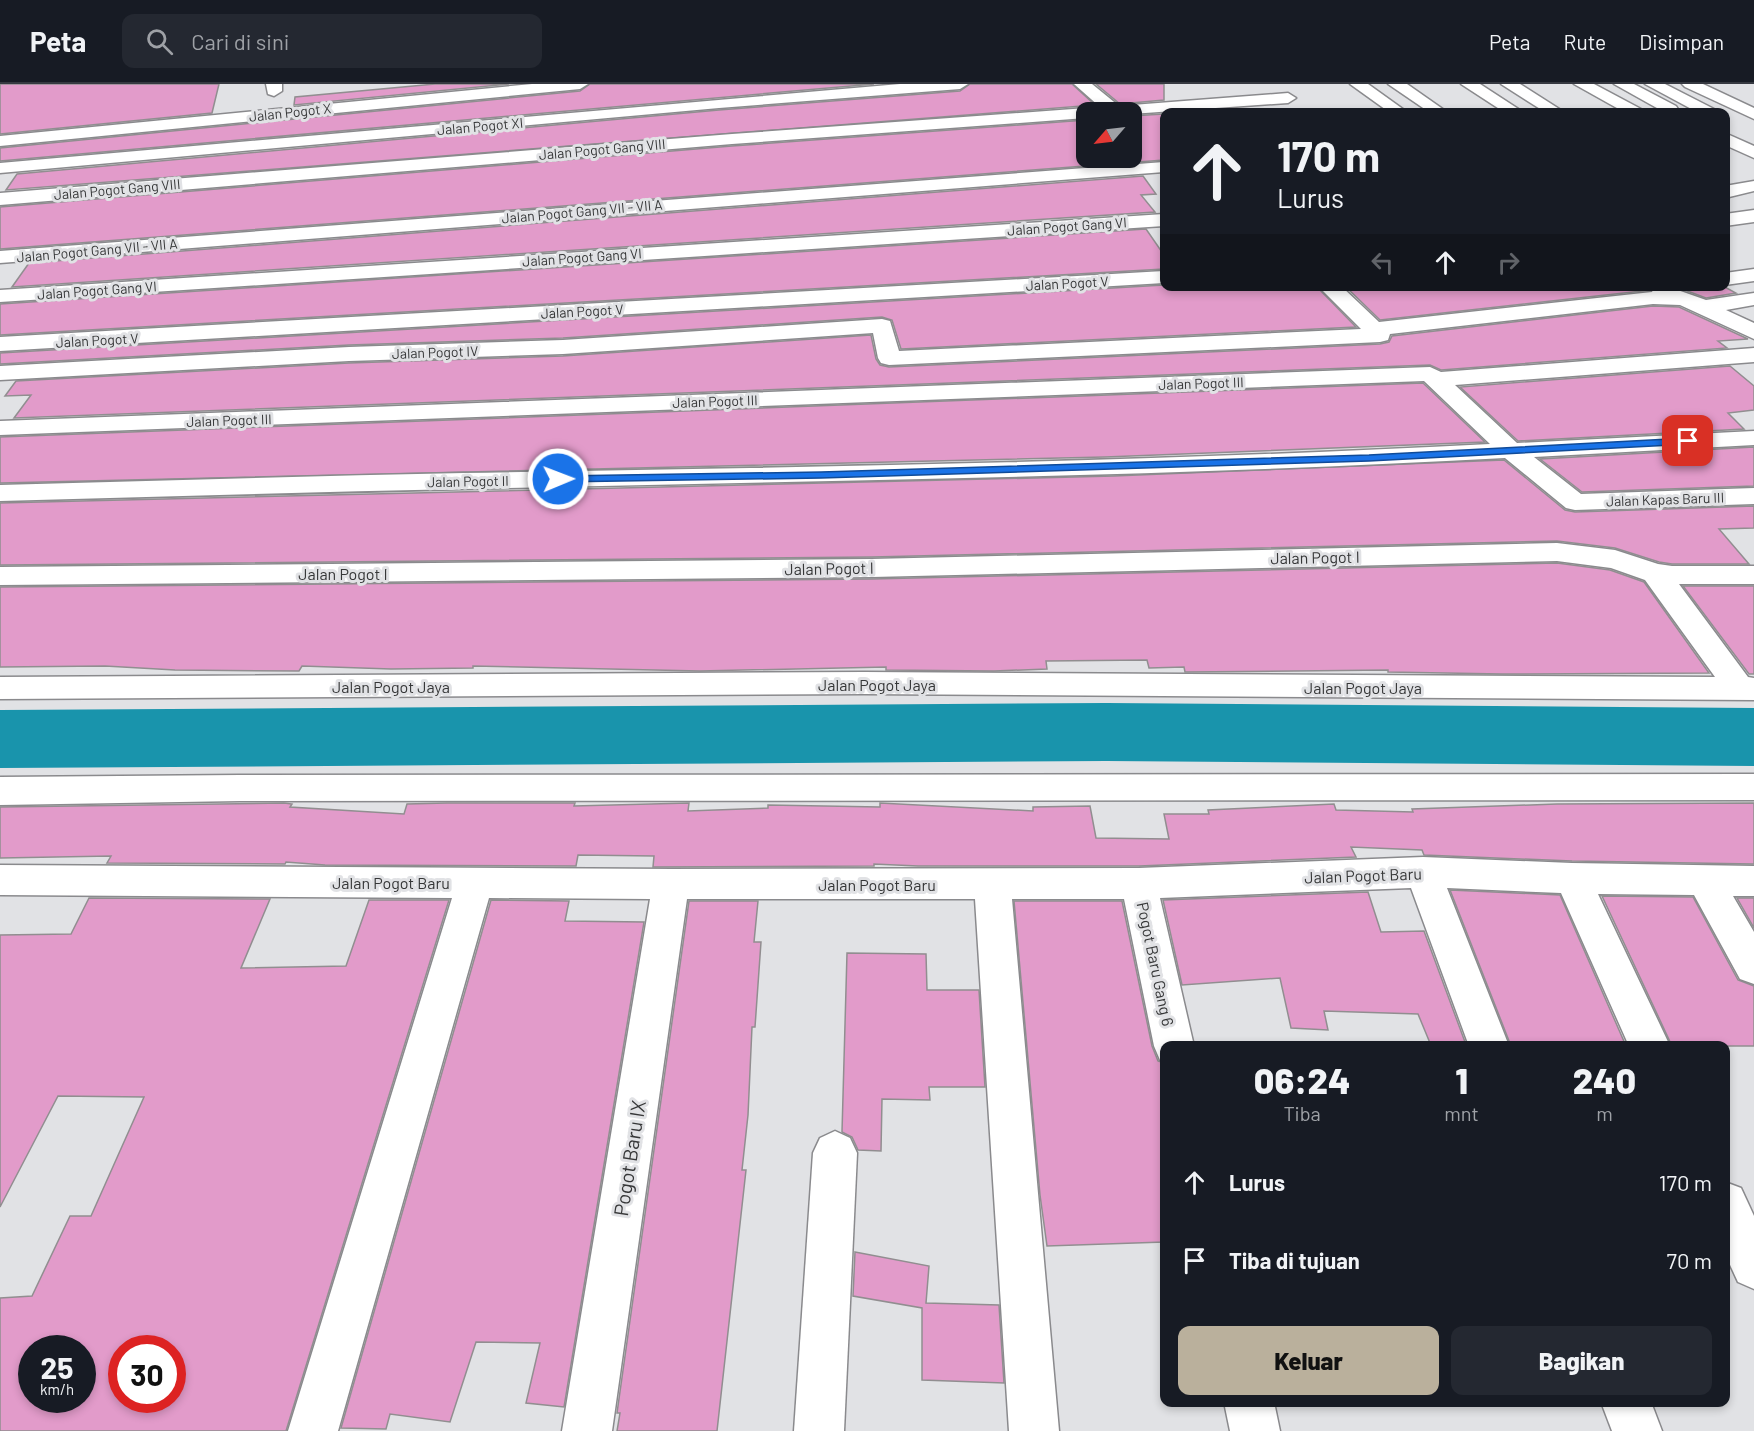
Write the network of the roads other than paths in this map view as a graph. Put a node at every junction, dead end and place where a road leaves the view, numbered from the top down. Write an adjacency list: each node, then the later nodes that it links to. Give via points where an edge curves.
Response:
1 (580, 84): 29 (street, Jalan Pogot X)
2 (960, 84): 35 (street, Jalan Pogot XI)
3 (1082, 84): 14 (street)
4 (1270, 84): 15 (street, Jalan Pogot Gang VIII, via 1295,103)
5 (1358, 84): 16 (street)
6 (1396, 84): 17 (street)
7 (1469, 84): 18 (street)
8 (1509, 84): 19 (street)
9 (1582, 84): 20 (street)
10 (1622, 84): 21 (street)
11 (1653, 84): 22 (street)
12 (1690, 84): 26 (street)
13 (1190, 90): 15 (street)
14 (1104, 102)
15 (1209, 108)
16 (1393, 108)
17 (1433, 108)
18 (1508, 108)
19 (1549, 108)
20 (1627, 108)
21 (1669, 108)
22 (1702, 108)
23 (1142, 109): 24 (street, Jalan Pogot Gang VIII)
24 (1160, 109)
25 (1076, 113): 38 (street, Jalan Pogot Gang VIII)
26 (1754, 114)
27 (1730, 124): 28 (street)
28 (1754, 136)
29 (0, 141)
30 (1730, 141): 31 (street)
31 (1754, 153)
32 (1754, 161): 33 (street)
33 (1734, 166)
34 (1160, 167): 44 (street, Jalan Pogot Gang VII - VII A)
35 (0, 168)
36 (1754, 186): 37 (street)
37 (1730, 191)
38 (0, 199)
39 (135, 201): 40 (street)
40 (0, 210)
41 (1754, 216): 42 (street)
42 (1730, 219)
43 (1160, 220): 50 (street, Jalan Pogot Gang VI)
44 (0, 257)
45 (1754, 275): 47 (street)
46 (1160, 277): 55 (street, Jalan Pogot V)
47 (1730, 278)
48 (1333, 291): 54 (street)
49 (1669, 291): 52 (street); 54 (street, via 1653,298)
50 (0, 296)
51 (1754, 299): 52 (street)
52 (1704, 307): 53 (street)
53 (1750, 327)
54 (1373, 329): 57 (street, Jalan Pogot IV, via 1380,335 889,358 882,326 870,326 575,346)
55 (0, 344)
56 (1754, 355): 58 (street, Jalan Pogot III)
57 (0, 373)
58 (1433, 376): 59 (street, Jalan Pogot III); 61 (street)
59 (0, 428)
60 (1754, 438): 61 (street, Jalan Pogot II)
61 (1511, 451): 62 (street, Jalan Pogot II, via 821,475); 63 (street, Jalan Kapas Baru III, via 1575,502)
62 (0, 493)
63 (1754, 496)
64 (1655, 573): 65 (street, Jalan Pogot I, via 1687,577); 66 (street, Jalan Pogot I, via 1615,559 1557,552 884,567); 68 (street)
65 (1754, 575)
66 (0, 576)
67 (0, 688): 68 (street, Jalan Pogot Jaya, via 876,684)
68 (1747, 689)
69 (1754, 787): 70 (street)
70 (0, 791)
71 (1423, 872): 72 (street, Jalan Pogot Baru); 78 (street, Jalan Pogot Baru); 82 (street)
72 (1572, 878): 74 (street, Jalan Pogot Baru); 83 (street)
73 (0, 880): 76 (street, Jalan Pogot Baru)
74 (1705, 881): 75 (street, Jalan Pogot Baru); 80 (street)
75 (1754, 881)
76 (475, 883): 79 (street, Jalan Pogot Baru); 89 (street)
77 (992, 883): 78 (street, Jalan Pogot Baru); 79 (street, Jalan Pogot Baru); 92 (street)
78 (1139, 883): 81 (street, Pogot Baru Gang 6)
79 (671, 884): 90 (street, Pogot Baru IX)
80 (1754, 967)
81 (1173, 1041)
82 (1488, 1041)
83 (1648, 1041)
84 (836, 1153): 91 (street)
85 (1730, 1215): 86 (street)
86 (1754, 1266)
87 (1250, 1407): 93 (street)
88 (1628, 1407): 94 (street)
89 (313, 1431)
90 (587, 1431)
91 (819, 1431)
92 (1034, 1431)
93 (1255, 1431)
94 (1637, 1431)

